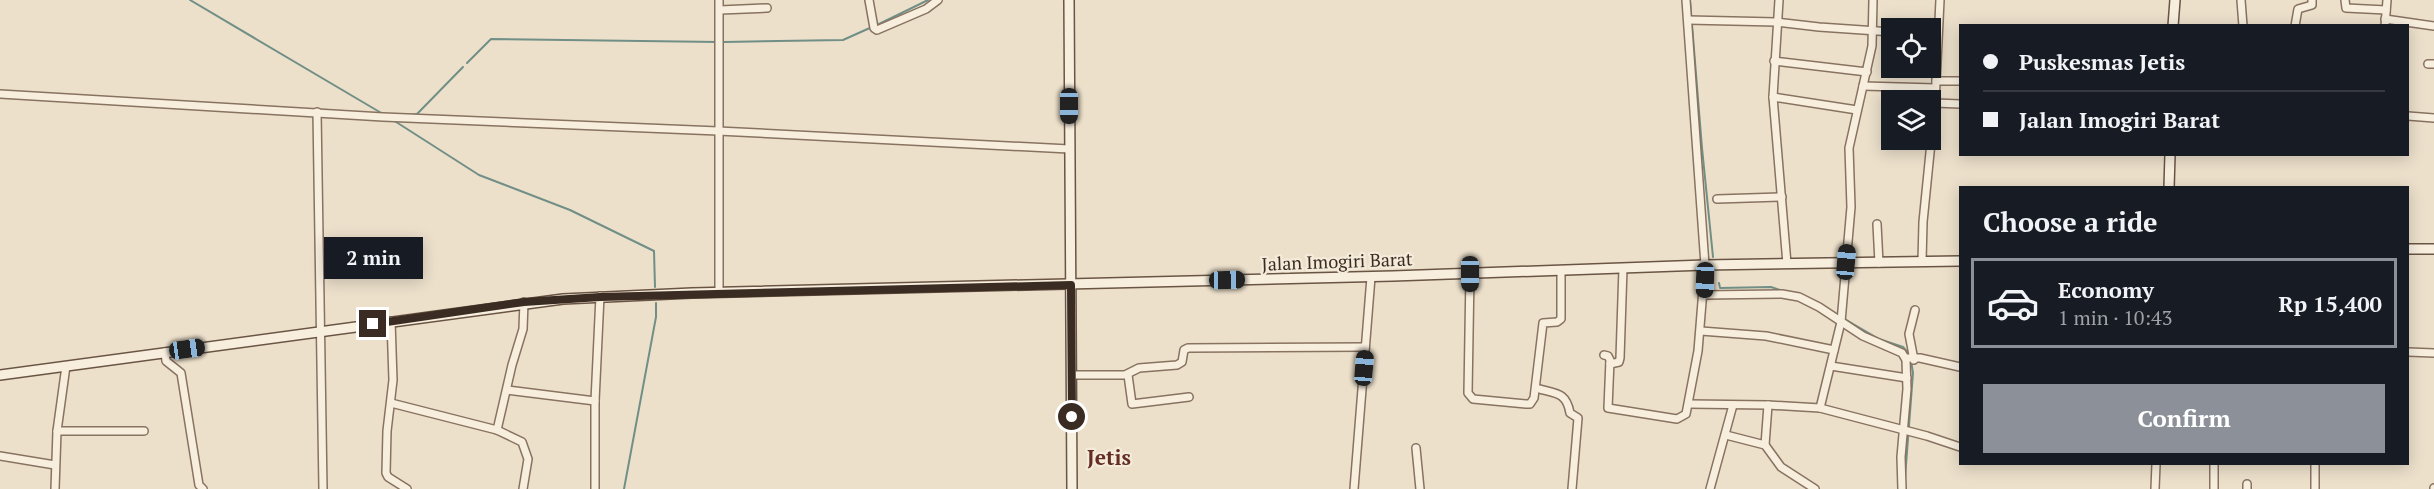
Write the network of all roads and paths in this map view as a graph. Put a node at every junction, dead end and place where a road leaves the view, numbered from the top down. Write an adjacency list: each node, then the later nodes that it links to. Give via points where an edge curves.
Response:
1 (720, 0): 15 (street)
2 (869, 0): 3 (street, via 877,30)
3 (938, 0)
4 (1069, 0): 43 (main road)
5 (1686, 0): 18 (street)
6 (1779, 0): 19 (street)
7 (1873, 0): 25 (street)
8 (1940, 0): 17 (street)
9 (2175, 0): 21 (main road)
10 (2241, 0): 22 (street)
11 (2312, 0): 23 (street, via 2312,5 2295,12)
12 (2345, 0): 16 (street, via 2346,8)
13 (2387, 0): 16 (street)
14 (767, 9): 15 (street)
15 (720, 10): 42 (street)
16 (2386, 10): 20 (street)
17 (1937, 18)
18 (1689, 20): 19 (street); 57 (street)
19 (1776, 22): 25 (street); 27 (street)
20 (2385, 22): 24 (street)
21 (2173, 24)
22 (2243, 24)
23 (2295, 24)
24 (2434, 26)
25 (1873, 32): 26 (street); 28 (street)
26 (1881, 32)
27 (1774, 61): 28 (street); 35 (street)
28 (1867, 72): 32 (street)
29 (1936, 78): 31 (street)
30 (1959, 81): 31 (street)
31 (1936, 85): 32 (street); 33 (street)
32 (1863, 86): 38 (street)
33 (1936, 90)
34 (0, 94): 39 (street)
35 (1773, 96): 38 (street); 47 (street)
36 (1941, 103): 37 (street)
37 (1959, 104)
38 (1857, 110): 53 (street, via 1848,156 1851,207)
39 (317, 112): 42 (street); 70 (street)
40 (2409, 116): 41 (street)
41 (2434, 118)
42 (718, 131): 43 (street); 63 (street)
43 (1069, 148): 62 (main road)
44 (1930, 150): 54 (street)
45 (2170, 156): 46 (main road)
46 (2169, 186)
47 (1782, 197): 48 (street); 56 (street)
48 (1717, 200)
49 (1877, 224): 55 (street)
50 (2409, 249): 51 (main road)
51 (2434, 249)
52 (1959, 261): 54 (main road, Jalan Imogiri Barat)
53 (1846, 262): 55 (main road, Jalan Imogiri Barat); 56 (main road, Jalan Imogiri Barat); 68 (street)
54 (1922, 262): 55 (main road, Jalan Imogiri Barat)
55 (1879, 263)
56 (1787, 264): 57 (main road, Jalan Imogiri Barat)
57 (1705, 265): 58 (main road, Jalan Imogiri Barat); 64 (street)
58 (1623, 268): 59 (main road, Jalan Imogiri Barat); 79 (street, via 1620,358)
59 (1561, 270): 60 (main road, Jalan Imogiri Barat); 87 (street, via 1560,319 1543,325)
60 (1470, 274): 61 (main road, Jalan Imogiri Barat); 87 (street, via 1469,396 1530,404)
61 (1371, 277): 62 (main road, Jalan Imogiri Barat); 72 (street)
62 (1071, 285): 63 (main road, Jalan Imogiri Barat); 84 (main road)
63 (718, 293): 65 (main road, Jalan Imogiri Barat)
64 (1704, 295): 68 (street, via 1791,295); 71 (street)
65 (600, 297): 66 (main road, Jalan Imogiri Barat); 90 (street)
66 (524, 302): 69 (main road, Jalan Imogiri Barat); 88 (street, via 523,329)
67 (1915, 310): 78 (street, via 1909,334)
68 (1842, 317): 73 (street); 78 (street, via 1863,336 1897,349)
69 (391, 321): 70 (main road, Jalan Imogiri Barat); 91 (street)
70 (319, 331): 74 (main road, Jalan Imogiri Barat); 111 (street)
71 (1701, 331): 73 (street, via 1766,336); 92 (street)
72 (1365, 347): 85 (street, via 1188,348 1181,364 1139,368); 116 (street)
73 (1834, 350): 81 (street)
74 (165, 352): 80 (main road, Jalan Imogiri Barat); 110 (street, via 166,361 181,373)
75 (2409, 352): 76 (street)
76 (2434, 353)
77 (1604, 355): 79 (street, via 1609,357)
78 (1910, 359): 82 (street); 86 (street)
79 (1610, 364): 92 (street, via 1608,408 1677,419 1686,414)
80 (66, 366): 83 (main road, Jalan Imogiri Barat); 96 (street)
81 (1831, 366): 86 (street); 95 (street)
82 (1959, 367)
83 (0, 375)
84 (1071, 375): 85 (street); 115 (main road)
85 (1128, 375): 89 (street, via 1132,404)
86 (1907, 378): 99 (street)
87 (1536, 388): 118 (street, via 1564,397 1570,413 1578,418)
88 (507, 390): 90 (street); 97 (street)
89 (1189, 397)
90 (595, 401): 114 (street)
91 (391, 403): 97 (street); 112 (street, via 386,473)
92 (1689, 404): 93 (street)
93 (1732, 405): 94 (street); 100 (street)
94 (1768, 405): 95 (street); 101 (street)
95 (1820, 408): 99 (street)
96 (57, 430): 98 (street); 105 (street)
97 (497, 430): 113 (street, via 522,442 527,450)
98 (144, 431)
99 (1903, 431): 102 (street); 121 (street)
100 (1726, 435): 101 (street); 119 (street)
101 (1765, 445): 120 (street, via 1781,467)
102 (1959, 447)
103 (1416, 448): 117 (street)
104 (0, 456): 105 (street)
105 (55, 465): 109 (street)
106 (2156, 465): 122 (street)
107 (2214, 465): 123 (street)
108 (2316, 465): 124 (street)
109 (55, 489)
110 (203, 489)
111 (323, 489)
112 (407, 489)
113 (523, 489)
114 (595, 489)
115 (1072, 489)
116 (1354, 489)
117 (1420, 489)
118 (1572, 489)
119 (1710, 489)
120 (1815, 489)
121 (1902, 489)
122 (2155, 489)
123 (2214, 489)
124 (2315, 489)

